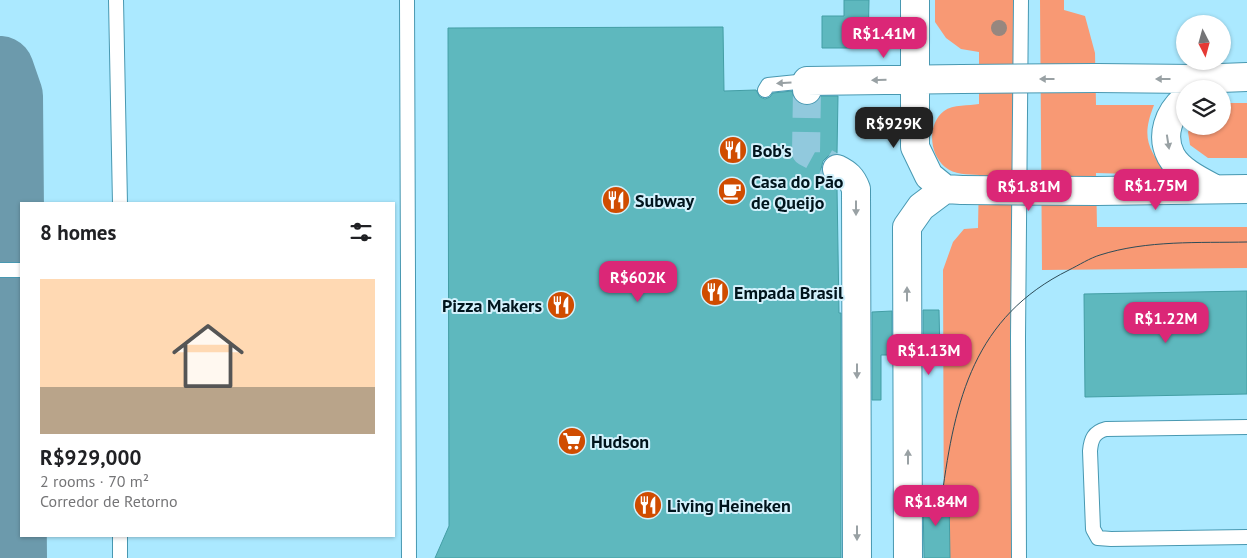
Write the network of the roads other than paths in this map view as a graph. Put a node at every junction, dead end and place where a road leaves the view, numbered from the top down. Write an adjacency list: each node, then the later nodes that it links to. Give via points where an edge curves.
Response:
1 (116, 0): 16 (lane)
2 (407, 0): 23 (lane)
3 (915, 0): 6 (street)
4 (1021, 0): 26 (lane)
5 (1247, 77): 8 (street)
6 (915, 80): 7 (street, one-way to 6, bridge); 9 (street, one-way to 9); 15 (street, via 915,147 929,176)
7 (1196, 80)
8 (1226, 80)
9 (807, 85): 10 (lane, one-way to 10, via 776,83 768,85)
10 (765, 90)
11 (1176, 109): 13 (street, one-way to 13, via 1166,131 1171,157)
12 (837, 169): 24 (street, one-way to 24, via 849,176 856,189)
13 (1215, 189): 14 (street); 15 (street, bridge, via 1096,192)
14 (1247, 189)
15 (954, 190): 25 (street, one-way to 15, via 907,227 920,206)
16 (120, 202)
17 (0, 270): 18 (lane)
18 (20, 270)
19 (1247, 427): 21 (lane, via 1106,428 1098,431 1090,442 1094,529 1098,538)
20 (120, 537): 22 (lane)
21 (1247, 537)
22 (120, 558)
23 (409, 558)
24 (857, 558)
25 (908, 558)
26 (1019, 558)

